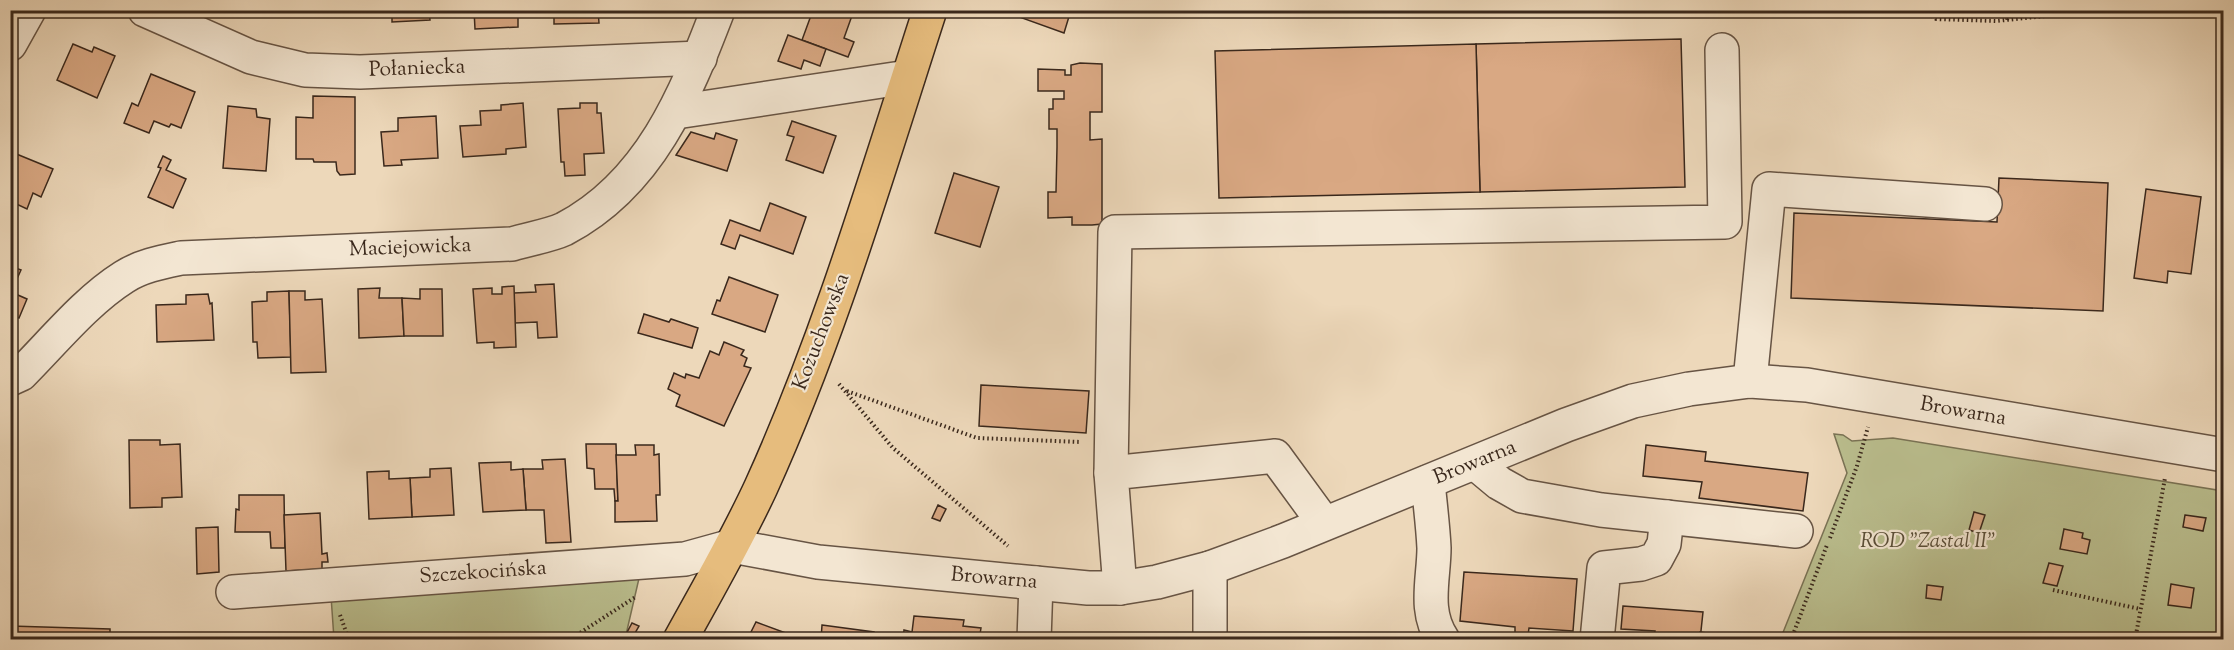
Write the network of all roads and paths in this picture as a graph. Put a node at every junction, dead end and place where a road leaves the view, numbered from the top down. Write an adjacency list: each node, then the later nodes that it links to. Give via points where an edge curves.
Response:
1 (29, 10): 9 (street)
2 (145, 10): 11 (street, Połaniecka, via 251,57 305,70 360,72)
3 (718, 10): 11 (street, Maciejowicka)
4 (930, 10): 12 (main road, Kożuchowska)
5 (1925, 10): 8 (path, via 1936,19)
6 (2010, 10): 8 (path)
7 (2078, 10): 8 (path)
8 (2007, 20)
9 (10, 44)
10 (1722, 50): 22 (street, via 1725,222 1115,232)
11 (700, 58): 13 (street, Maciejowicka)
12 (909, 77): 13 (street); 28 (main road, Kożuchowska, via 832,311 761,486)
13 (676, 112): 15 (street, Maciejowicka, via 644,161 606,202 562,230 512,244 181,258 152,264 124,277 93,302)
14 (1985, 204): 17 (street, via 1769,189)
15 (16, 376)
16 (834, 379): 18 (path)
17 (1750, 381): 19 (street, Browarna, via 1807,385); 23 (street, Browarna, via 1633,401)
18 (847, 391): 22 (path, via 977,438); 29 (path, via 893,448)
19 (1876, 397): 20 (street, Browarna); 43 (path, via 1857,466)
20 (2172, 447): 21 (street, Browarna); 36 (path)
21 (2223, 455)
22 (1111, 458): 26 (street, via 1275,456); 32 (street)
23 (1475, 463): 24 (street, Browarna); 25 (street, via 1522,496)
24 (1428, 482): 26 (street, Browarna); 41 (street, via 1434,550 1429,603)
25 (1668, 517): 27 (street); 42 (street, via 1664,544 1656,559 1604,568)
26 (1324, 523): 30 (street, Browarna)
27 (1796, 531)
28 (732, 546): 31 (street, Browarna, via 818,562); 34 (street, Szczekocińska, via 685,559); 38 (main road, Kożuchowska)
29 (1013, 551)
30 (1210, 568): 32 (street, Browarna); 40 (street)
31 (1036, 583): 32 (street, Browarna); 39 (street)
32 (1120, 588)
33 (2053, 590): 36 (path)
34 (233, 592)
35 (638, 595): 37 (path)
36 (2140, 609): 44 (path)
37 (569, 639)
38 (680, 639)
39 (1034, 639)
40 (1210, 639)
41 (1443, 639)
42 (1597, 639)
43 (1791, 639)
44 (2135, 639)

